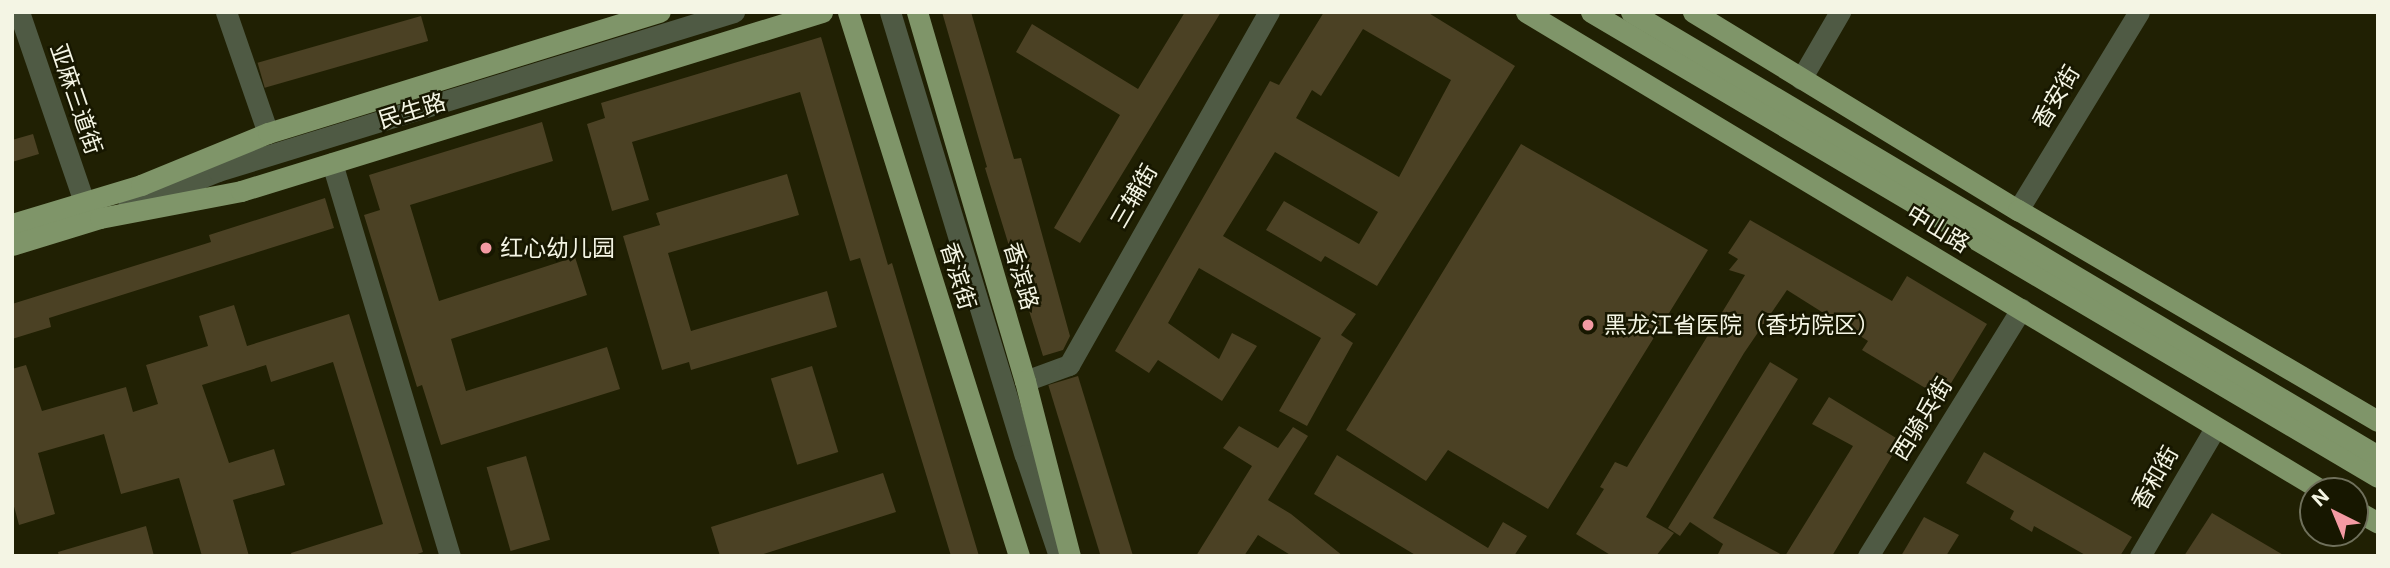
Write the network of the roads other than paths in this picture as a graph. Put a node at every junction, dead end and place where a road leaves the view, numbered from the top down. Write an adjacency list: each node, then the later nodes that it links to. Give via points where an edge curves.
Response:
1 (19, 12): 20 (street, 亚麻三道街)
2 (226, 12): 18 (street)
3 (660, 12): 16 (main road, 民生路)
4 (734, 12): 22 (street, via 218,171)
5 (822, 12): 19 (main road, 民生路)
6 (848, 12): 33 (main road, 香滨街)
7 (890, 12): 34 (street)
8 (916, 12): 26 (main road, 香滨路)
9 (1269, 12): 26 (street, 三辅街, via 1069,365)
10 (1526, 12): 25 (main road, 中山路)
11 (1591, 12): 31 (main road, 中山路)
12 (1631, 12): 29 (main road, 中山路)
13 (1692, 12): 17 (main road)
14 (1840, 12): 17 (street)
15 (2138, 12): 21 (street, 香安街)
16 (622, 18): 18 (main road, 民生路)
17 (1801, 79): 21 (main road)
18 (268, 133): 20 (main road, 民生路, via 141,185)
19 (332, 163): 22 (main road, 民生路, via 241,191); 32 (street)
20 (84, 202): 23 (main road, 民生路)
21 (2018, 210): 27 (main road)
22 (100, 218): 24 (main road, 民生路)
23 (12, 224)
24 (12, 245)
25 (2021, 309): 28 (main road, 中山路); 36 (street, 西骑兵街)
26 (1025, 382): 35 (main road, 香滨路)
27 (2378, 421)
28 (2216, 428): 30 (main road, 中山路); 37 (street, 香和街)
29 (2378, 456)
30 (2299, 477)
31 (2378, 477)
32 (450, 556)
33 (1019, 556)
34 (1059, 556)
35 (1070, 556)
36 (1868, 556)
37 (2140, 556)

